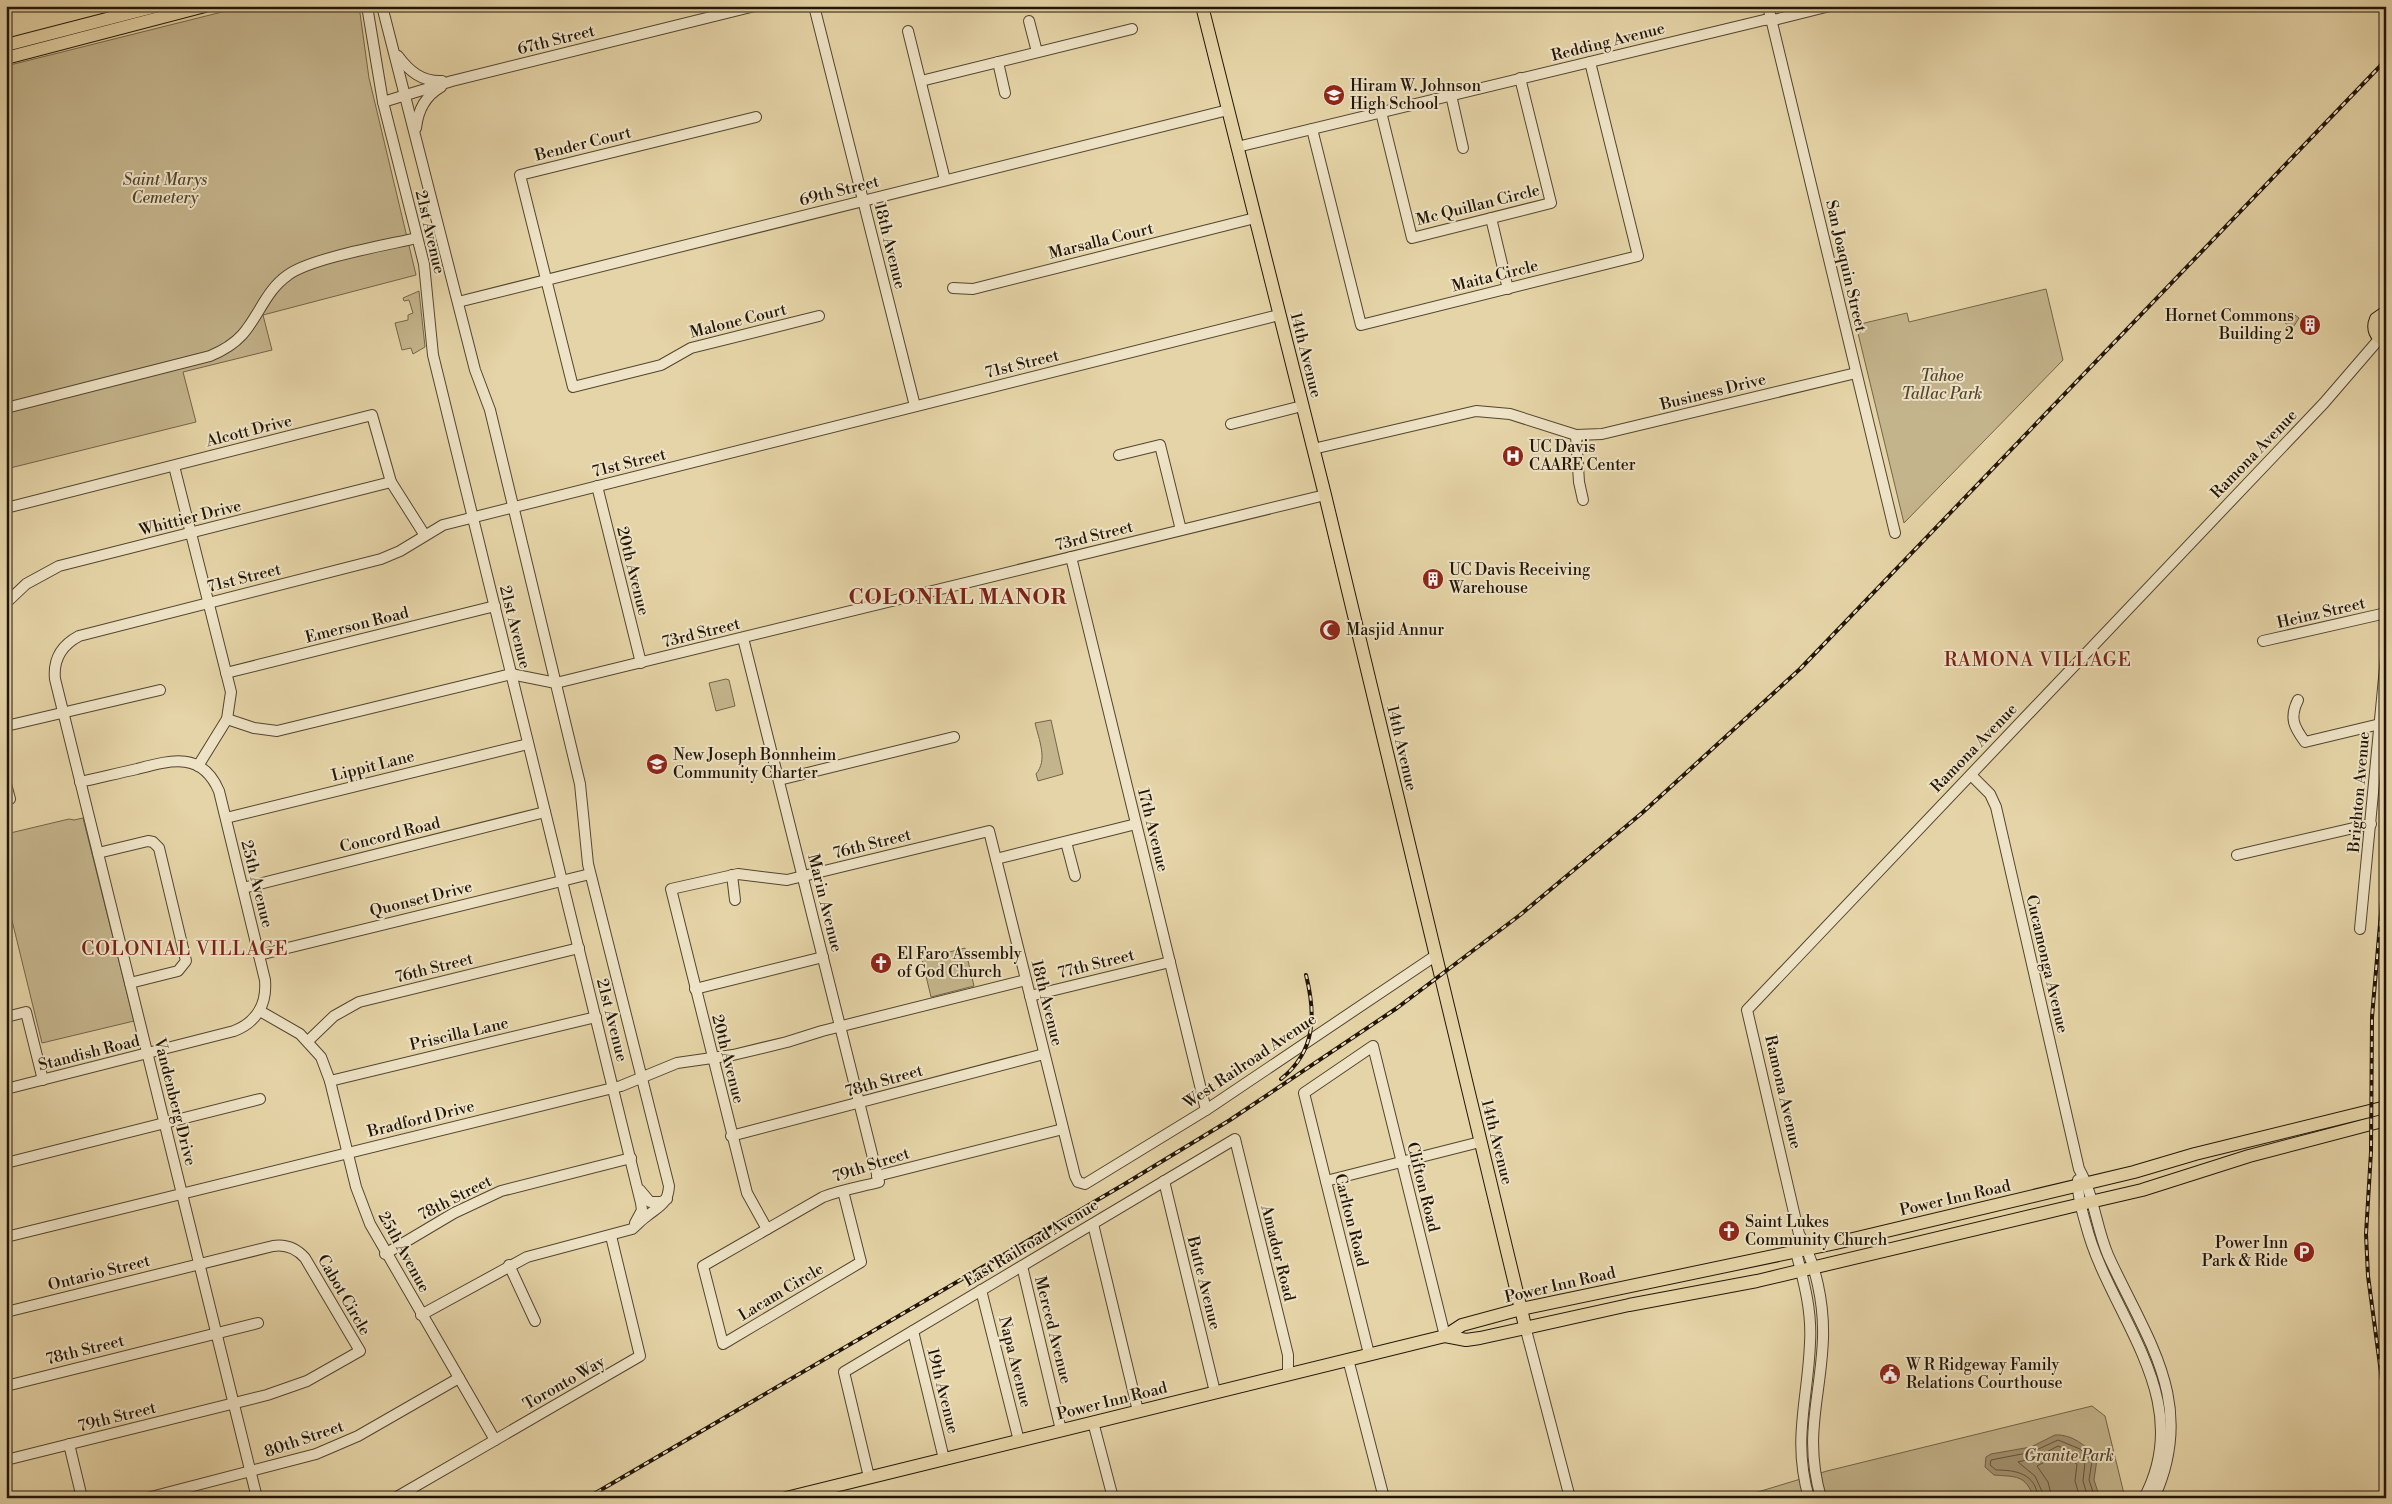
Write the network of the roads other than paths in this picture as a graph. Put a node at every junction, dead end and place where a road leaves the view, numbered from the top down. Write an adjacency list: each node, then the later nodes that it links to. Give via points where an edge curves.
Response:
1 (157, 6): 15 (main road)
2 (205, 6): 18 (main road)
3 (367, 6): 27 (street, 21st Avenue)
4 (382, 6): 16 (street, 21st Avenue)
5 (755, 6): 10 (street, 67th Street)
6 (814, 6): 36 (street, 18th Avenue)
7 (1202, 6): 28 (main road, 14th Avenue)
8 (1768, 6): 11 (street, San Joaquin Street)
9 (1830, 6): 11 (street, Redding Avenue)
10 (726, 10): 22 (street, 67th Street)
11 (1771, 20): 20 (street, Redding Avenue); 48 (street, San Joaquin Street)
12 (1029, 21): 17 (street)
13 (1132, 29): 17 (street)
14 (908, 31): 23 (street)
15 (6, 45)
16 (395, 52): 22 (street, 67th Street, via 407,68 420,77 438,82); 25 (street, 21st Avenue)
17 (1037, 52): 19 (street)
18 (6, 58)
19 (998, 62): 23 (street); 24 (street)
20 (1590, 62): 21 (street, Redding Avenue); 42 (street, Maita Circle, via 1638,256)
21 (1520, 78): 26 (street, Redding Avenue); 38 (street, Mc Quillan Circle, via 1551,203)
22 (452, 81): 25 (street, 67th Street); 32 (street, 67th Street, via 426,99 419,113)
23 (921, 81): 35 (street)
24 (1006, 93)
25 (406, 95): 27 (street, 67th Street); 32 (street, 21st Avenue)
26 (1451, 95): 29 (street, Redding Avenue); 34 (street)
27 (383, 102): 39 (street, 21st Avenue)
28 (1228, 110): 33 (main road, 14th Avenue); 35 (street, 69th Street)
29 (1382, 112): 31 (street, Redding Avenue); 38 (street, Mc Quillan Circle, via 1412,238)
30 (756, 117): 40 (street, Bender Court, via 520,175)
31 (1312, 129): 33 (street, Redding Avenue); 42 (street, Maita Circle, via 1361,325)
32 (416, 134): 43 (street, 21st Avenue)
33 (1237, 147): 37 (main road, 14th Avenue)
34 (1463, 148)
35 (945, 180): 36 (street, 69th Street)
36 (863, 200): 40 (street, 69th Street); 49 (street, 18th Avenue)
37 (1255, 218): 41 (street, Marsalla Court, via 973,288); 45 (main road, 14th Avenue)
38 (1491, 218): 42 (street)
39 (417, 238): 51 (street, via 299,268 270,291 242,335 228,348 210,356); 63 (street, 21st Avenue, via 425,274 433,355)
40 (546, 278): 43 (street, 69th Street); 46 (street, Malone Court, via 573,387 661,366 691,348)
41 (953, 288)
42 (1508, 289)
43 (458, 302): 62 (street, 21st Avenue, via 475,370 490,410)
44 (2386, 312): 47 (main road, Ramona Avenue, via 2379,315 2374,323 2375,333)
45 (1280, 315): 49 (street, 71st Street); 50 (main road, 14th Avenue)
46 (819, 316)
47 (2383, 340): 89 (street, Ramona Avenue)
48 (1856, 373): 53 (street, Business Drive, via 1602,434); 65 (street, San Joaquin Street)
49 (915, 406): 58 (street, 71st Street)
50 (1302, 406): 52 (street); 54 (main road, 14th Avenue)
51 (6, 408)
52 (1231, 424)
53 (1576, 435): 54 (street, Business Drive, via 1510,414 1476,411); 60 (street)
54 (1313, 449): 59 (main road, 14th Avenue)
55 (1119, 455): 64 (street, via 1160,445)
56 (174, 466): 57 (street, Alcott Drive, via 372,415); 61 (street, Alcott Drive); 66 (street)
57 (391, 482): 66 (street, Whittier Drive); 67 (street, Alcott Drive)
58 (597, 486): 62 (street, 71st Street); 76 (street, 20th Avenue)
59 (1325, 495): 64 (street, 73rd Street); 114 (main road, 14th Avenue)
60 (1583, 500)
61 (6, 508)
62 (513, 508): 63 (street, 71st Street); 79 (street, 21st Avenue)
63 (473, 517): 67 (street, 71st Street); 71 (street, 21st Avenue)
64 (1181, 530): 68 (street, 73rd Street)
65 (1895, 532)
66 (191, 533): 69 (street, Whittier Drive, via 59,566 26,584); 70 (street)
67 (424, 534): 70 (street, 71st Street, via 390,556)
68 (1070, 557): 73 (street, 73rd Street); 96 (street, 17th Avenue)
69 (6, 603)
70 (208, 603): 77 (street); 82 (street, 71st Street, via 72,640 58,657 54,671)
71 (495, 606): 77 (street, Emerson Road); 78 (street, 21st Avenue)
72 (2386, 613): 74 (street, Heinz Street)
73 (744, 638): 76 (street, 73rd Street); 90 (street, Marin Avenue)
74 (2263, 641)
75 (2386, 657): 84 (street, Brighton Avenue)
76 (641, 663): 79 (street, 73rd Street)
77 (226, 672): 83 (street, via 231,701)
78 (511, 674): 79 (street, 73rd Street); 83 (street, 73rd Street, via 289,729 265,730); 87 (street, 21st Avenue)
79 (556, 683): 103 (street, 21st Avenue, via 580,784)
80 (160, 690): 82 (street)
81 (2298, 700): 84 (street, via 2292,712 2296,729 2305,742)
82 (63, 713): 85 (street); 91 (street, Vandenberg Drive)
83 (227, 719): 88 (street)
84 (2380, 724): 97 (street, Brighton Avenue)
85 (6, 726)
86 (954, 737): 90 (street)
87 (528, 744): 94 (street, 21st Avenue); 95 (street, Lippit Lane)
88 (198, 766): 91 (street, via 185,761 169,761); 95 (street, 25th Avenue, via 215,783)
89 (1971, 774): 154 (street, Cucamonga Avenue, via 1990,794 1996,807); 164 (street, Ramona Avenue, via 1747,1010)
90 (779, 780): 106 (street, Marin Avenue)
91 (80, 782): 100 (street, Vandenberg Drive)
92 (6, 784): 93 (street)
93 (8, 799)
94 (545, 812): 107 (street, 21st Avenue); 108 (street, Concord Road)
95 (226, 818): 108 (street, 25th Avenue)
96 (1136, 824): 99 (street); 116 (street, 17th Avenue)
97 (2371, 824): 101 (street); 111 (street, Brighton Avenue)
98 (989, 831): 102 (street, 18th Avenue); 106 (street, 76th Street)
99 (1066, 842): 102 (street); 105 (street)
100 (98, 853): 118 (street, Vandenberg Drive); 118 (street, via 148,841 159,848 186,961 178,971)
101 (2237, 854)
102 (996, 859): 117 (street, 18th Avenue)
103 (590, 874): 107 (street, Quonset Drive); 129 (street, 21st Avenue)
104 (732, 875): 106 (street, 76th Street, via 756,875 779,881); 109 (street, 76th Street); 110 (street)
105 (1075, 876)
106 (803, 877): 115 (street, Marin Avenue)
107 (562, 880): 112 (street, 21st Avenue); 113 (street, Quonset Drive)
108 (243, 888): 113 (street, 25th Avenue)
109 (671, 891): 119 (street, 20th Avenue)
110 (735, 900)
111 (2360, 929)
112 (579, 948): 123 (street, 21st Avenue); 125 (street, 76th Street, via 359,1002 334,1016)
113 (259, 955): 121 (street, 25th Avenue, via 266,990)
114 (1435, 956): 138 (street, West Railroad Avenue); 144 (main road, 14th Avenue)
115 (823, 957): 119 (street); 124 (street, Marin Avenue)
116 (1170, 962): 120 (street, 77th Street); 138 (street, 17th Avenue)
117 (1026, 980): 120 (street, 18th Avenue); 124 (street)
118 (130, 983): 126 (street, Vandenberg Drive)
119 (695, 990): 128 (street, 20th Avenue)
120 (1030, 996): 127 (street, 18th Avenue)
121 (260, 1011): 125 (street, 25th Avenue); 126 (street, Standish Road, via 234,1032)
122 (6, 1017): 130 (street, via 26,1012)
123 (596, 1017): 131 (street, Priscilla Lane); 132 (street, 21st Avenue)
124 (840, 1026): 128 (street, Bradford Drive, via 733,1056); 136 (street, Marin Avenue)
125 (308, 1041): 131 (street, 25th Avenue, via 321,1057)
126 (148, 1054): 130 (street, Standish Road); 140 (street, Vandenberg Drive)
127 (1044, 1054): 136 (street, 78th Street); 141 (street, 18th Avenue)
128 (712, 1057): 129 (street, Bradford Drive, via 677,1063); 142 (street, 20th Avenue)
129 (640, 1077): 132 (street, Bradford Drive); 157 (street, 21st Avenue, via 669,1186)
130 (43, 1080): 133 (street, Standish Road)
131 (330, 1081): 145 (street, 25th Avenue)
132 (613, 1087): 145 (street, Bradford Drive); 146 (street, 21st Avenue)
133 (6, 1089)
134 (1304, 1093): 147 (street, Clifton Road, via 1373,1046); 151 (street, Carlton Road)
135 (260, 1099): 140 (street)
136 (859, 1103): 142 (street, 78th Street); 149 (street, Marin Avenue)
137 (2386, 1107): 154 (main road, Power Inn Road)
138 (1206, 1110): 152 (street, West Railroad Avenue, via 1091,1181 1085,1184)
139 (2386, 1120): 158 (main road, Power Inn Road)
140 (165, 1123): 148 (street); 156 (street, Vandenberg Drive)
141 (1063, 1129): 149 (street, 79th Street); 152 (street, 18th Avenue)
142 (731, 1136): 160 (street, 20th Avenue, via 747,1193)
143 (1235, 1139): 150 (street, East Railroad Avenue); 183 (street, Amador Road, via 1288,1355)
144 (1480, 1142): 147 (street); 172 (main road, 14th Avenue)
145 (348, 1153): 156 (street, Bradford Drive); 165 (street, 25th Avenue, via 362,1206)
146 (631, 1158): 153 (street, 21st Avenue); 165 (street, 78th Street, via 501,1191 454,1213)
147 (1402, 1162): 151 (street); 180 (street, Clifton Road)
148 (6, 1163)
149 (877, 1176): 155 (street, 79th Street, via 879,1182)
150 (1164, 1181): 159 (street, East Railroad Avenue); 186 (street, Butte Avenue)
151 (1326, 1181): 181 (street, Carlton Road)
152 (1078, 1182)
153 (637, 1185): 157 (street, via 650,1202); 161 (street, 21st Avenue, via 642,1210)
154 (2083, 1185): 158 (street, Cucamonga Avenue); 164 (main road, Power Inn Road)
155 (843, 1191): 160 (street, 79th Street, via 823,1197); 168 (street, Lacam Circle, via 861,1262 723,1344)
156 (182, 1194): 163 (street, Bradford Drive); 166 (street, Vandenberg Drive)
157 (667, 1199): 161 (street)
158 (2087, 1203): 170 (main road, Power Inn Road); 208 (street, Cucamonga Avenue, via 2097,1259 2144,1354 2157,1398 2160,1425 2158,1453 2154,1476); 209 (street, Cucamonga Avenue, via 2165,1377 2171,1410 2170,1447)
159 (1093, 1224): 169 (street, East Railroad Avenue); 188 (street)
160 (767, 1229): 168 (street, 79th Street)
161 (628, 1231): 162 (street)
162 (611, 1236): 167 (street, via 541,1252); 191 (street, Toronto Way, via 640,1356)
163 (6, 1237)
164 (1802, 1251): 170 (street, Ramona Avenue); 172 (main road, Power Inn Road)
165 (385, 1254): 174 (street, 25th Avenue)
166 (200, 1264): 173 (street, Ontario Street); 179 (street, Vandenberg Drive); 187 (street, Cabot Circle, via 273,1246 295,1249 305,1258 360,1351 307,1381)
167 (509, 1265): 174 (street); 175 (street)
168 (703, 1266)
169 (1022, 1266): 171 (street, East Railroad Avenue); 190 (street, Merced Avenue)
170 (1807, 1269): 177 (main road, Power Inn Road, via 1629,1305); 206 (street, Ramona Avenue, via 1811,1328 1800,1437 1802,1470); 207 (street, Ramona Avenue, via 1820,1296 1823,1337 1812,1437)
171 (981, 1290): 178 (street, East Railroad Avenue); 192 (street, Napa Avenue)
172 (1521, 1309): 177 (main road, 14th Avenue); 180 (main road, Power Inn Road, via 1462,1325)
173 (6, 1312)
174 (421, 1315): 184 (street, 25th Avenue)
175 (535, 1322)
176 (258, 1323): 179 (street, 78th Street)
177 (1526, 1330): 180 (main road, Power Inn Road, via 1466,1340); 205 (street, 14th Avenue)
178 (913, 1331): 194 (street, 19th Avenue); 197 (street, East Railroad Avenue, via 844,1372)
179 (217, 1333): 185 (street, 78th Street); 187 (street, Vandenberg Drive)
180 (1445, 1336): 181 (main road, Power Inn Road)
181 (1369, 1354): 182 (main road, Power Inn Road)
182 (1348, 1359): 183 (main road, Power Inn Road); 204 (street)
183 (1288, 1374): 186 (main road, Power Inn Road)
184 (459, 1378): 191 (street, 25th Avenue); 196 (street, 80th Street, via 338,1446 300,1460)
185 (6, 1386)
186 (1215, 1392): 188 (main road, Power Inn Road)
187 (234, 1404): 193 (street, 79th Street); 196 (street, Vandenberg Drive)
188 (1138, 1411): 189 (main road, Power Inn Road)
189 (1093, 1422): 190 (main road, Power Inn Road); 203 (street)
190 (1061, 1430): 192 (main road, Power Inn Road)
191 (495, 1440): 201 (street, Toronto Way)
192 (1019, 1441): 194 (main road, Power Inn Road)
193 (69, 1444): 195 (street, 79th Street); 198 (street)
194 (944, 1459): 197 (main road, Power Inn Road)
195 (6, 1460)
196 (251, 1472): 199 (street, 80th Street); 200 (street, Vandenberg Drive)
197 (869, 1477): 202 (main road, Power Inn Road)
198 (82, 1498)
199 (147, 1498)
200 (257, 1498)
201 (395, 1498)
202 (786, 1498)
203 (1113, 1498)
204 (1384, 1498)
205 (1570, 1498)
206 (1809, 1498)
207 (1821, 1498)
208 (2144, 1498)
209 (2154, 1498)

